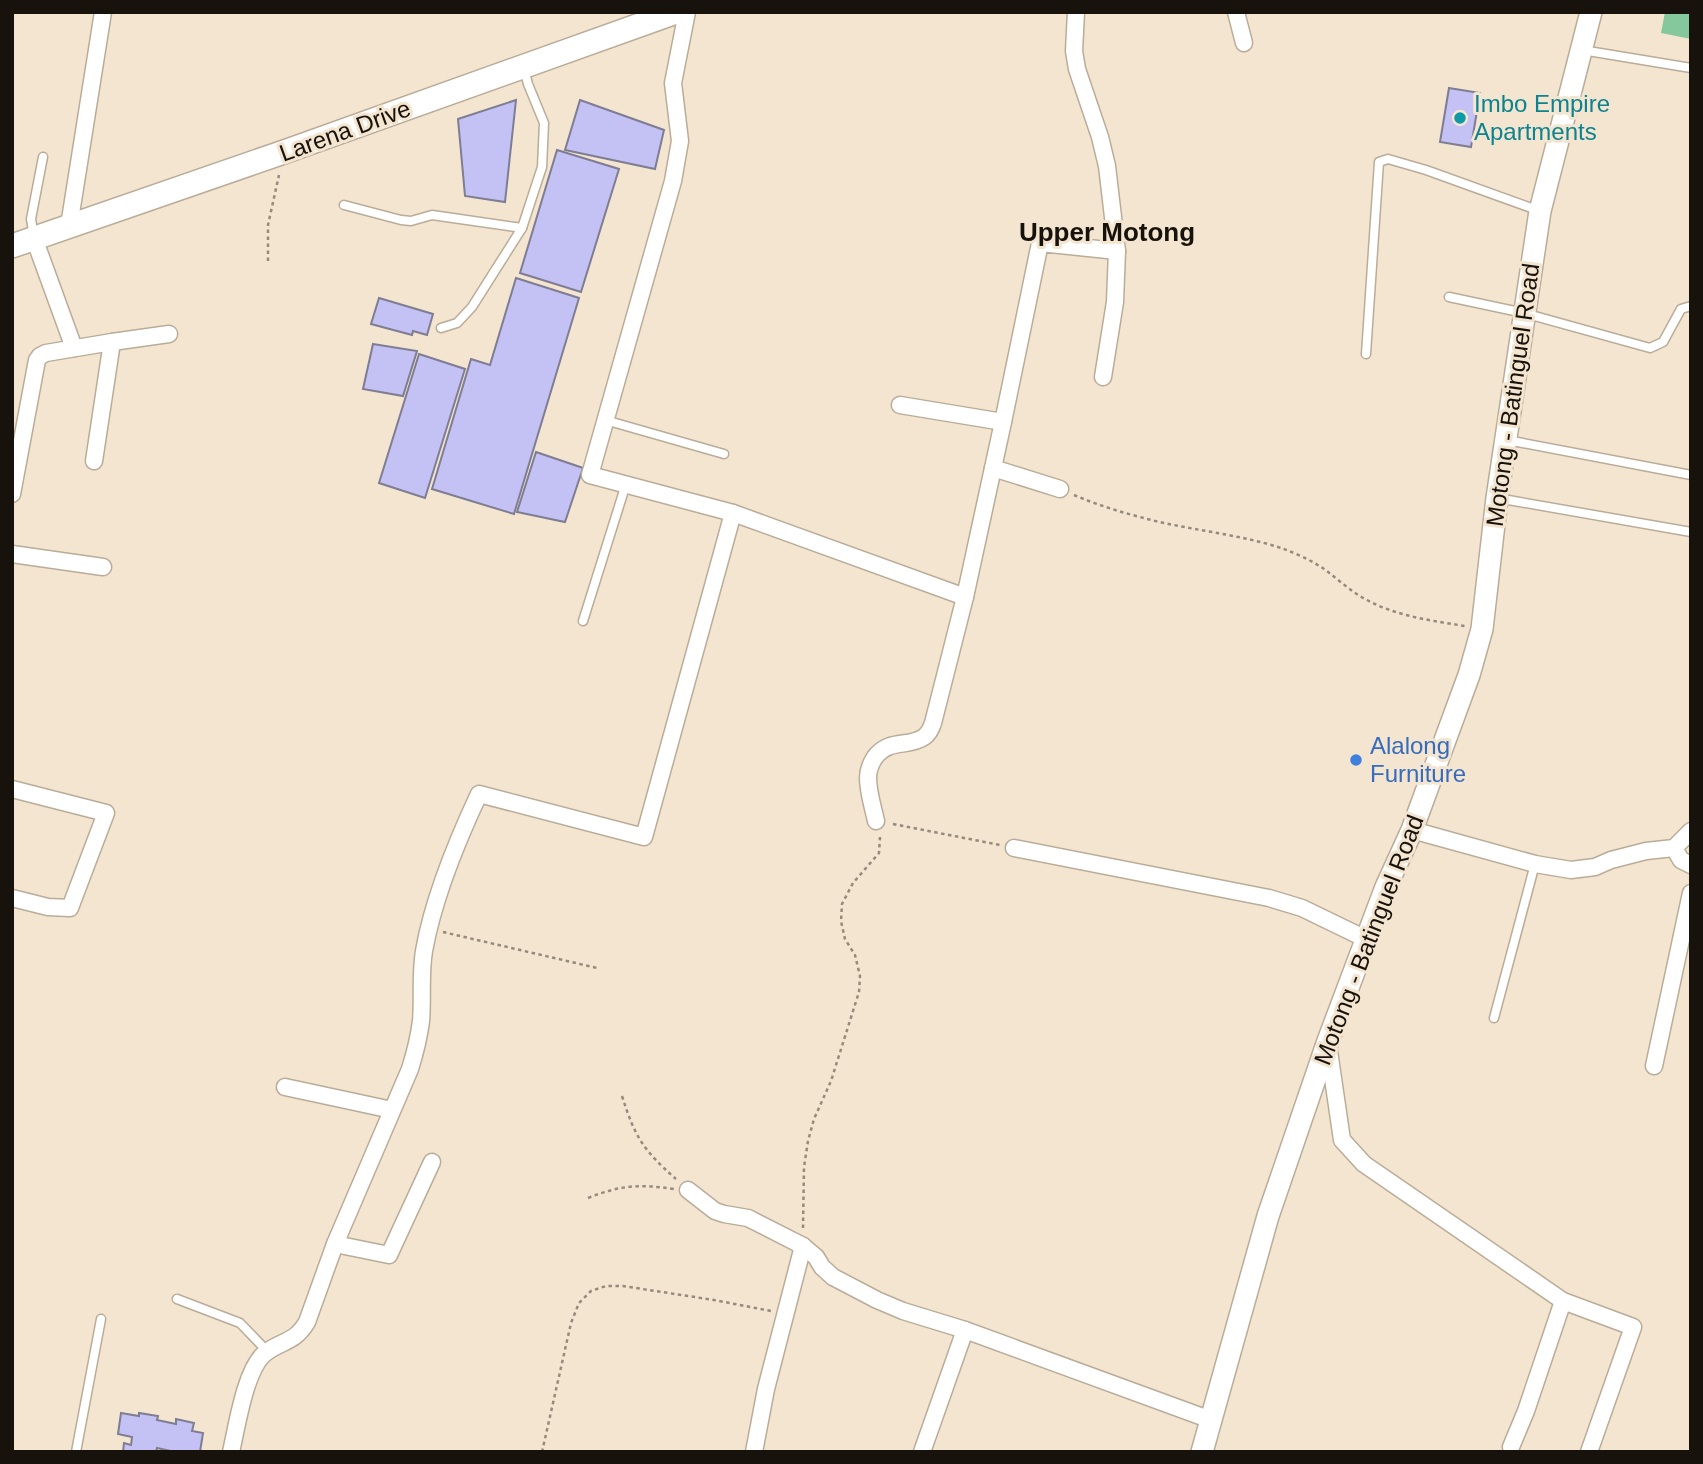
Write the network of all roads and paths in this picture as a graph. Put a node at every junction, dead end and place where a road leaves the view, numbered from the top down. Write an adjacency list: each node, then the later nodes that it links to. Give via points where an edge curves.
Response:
1 (103, 12): 15 (street)
2 (676, 12): 9 (main road, Larena Drive)
3 (687, 12): 31 (street, via 673,83 680,141 676,170)
4 (1076, 12): 19 (street, via 1077,69 1107,166)
5 (1236, 12): 7 (street)
6 (1591, 12): 8 (street, Motong - Batinguel Road)
7 (1244, 43)
8 (1582, 50): 10 (lane); 14 (street, Motong - Batinguel Road)
9 (523, 67): 11 (main road, Larena Drive); 16 (lane, via 544,123 542,167)
10 (1691, 68)
11 (284, 152): 15 (main road, Larena Drive); 20 (path, via 268,225)
12 (43, 157): 17 (lane, via 32,219)
13 (344, 205): 16 (lane, via 401,220 432,215)
14 (1540, 212): 23 (street, Motong - Batinguel Road); 28 (lane, via 1426,170 1388,159 1379,162)
15 (69, 226): 17 (main road, Larena Drive)
16 (522, 228): 24 (lane, via 472,307 457,323)
17 (34, 238): 18 (main road, Larena Drive); 27 (street)
18 (12, 246)
19 (1117, 251): 29 (street, via 1112,327); 32 (street, via 1040,243)
20 (268, 261)
21 (1449, 297): 23 (lane)
22 (1691, 306): 23 (lane, via 1681,309 1662,342 1650,348)
23 (1524, 313): 33 (street, Motong - Batinguel Road)
24 (441, 328)
25 (169, 334): 26 (street)
26 (112, 342): 27 (street); 35 (street)
27 (74, 348): 40 (street, via 46,353 37,360)
28 (1366, 354)
29 (1102, 377)
30 (900, 405): 32 (street)
31 (605, 420): 34 (lane); 38 (street, via 590,475)
32 (1003, 422): 36 (street)
33 (1507, 440): 37 (lane); 41 (street, Motong - Batinguel Road)
34 (724, 454)
35 (94, 461)
36 (993, 468): 39 (street); 46 (street)
37 (1691, 475)
38 (625, 484): 42 (street); 47 (lane)
39 (1060, 489): 48 (path, via 1141,518 1280,548 1322,567 1367,600 1390,610)
40 (12, 494)
41 (1497, 498): 43 (lane); 48 (street, Motong - Batinguel Road)
42 (733, 513): 46 (street); 59 (street, via 644,837 479,794)
43 (1691, 532)
44 (12, 554): 45 (street)
45 (103, 567)
46 (965, 597): 50 (street, via 929,733 881,750 871,763 869,793)
47 (583, 621)
48 (1482, 629): 51 (street, Motong - Batinguel Road)
49 (12, 789): 58 (street, via 106,814 70,908)
50 (876, 821): 53 (path); 72 (path, via 879,853 842,904 841,921 858,966 859,992 808,1141)
51 (1412, 830): 55 (street); 60 (street, Motong - Batinguel Road)
52 (1691, 831): 54 (street)
53 (1014, 848): 60 (street, via 1269,898 1302,908)
54 (1674, 848): 55 (street, via 1571,870); 56 (street, via 1681,860)
55 (1535, 864): 62 (lane)
56 (1691, 865)
57 (1691, 893): 64 (street)
58 (12, 898)
59 (429, 929): 61 (path); 67 (street, via 416,1046)
60 (1366, 939): 63 (street, Motong - Batinguel Road)
61 (597, 968)
62 (1494, 1018)
63 (1328, 1041): 74 (street, via 1342,1140 1364,1164); 79 (street, Motong - Batinguel Road, via 1268,1216)
64 (1654, 1066)
65 (285, 1087): 67 (street)
66 (622, 1096): 69 (path, via 642,1146)
67 (392, 1110): 71 (street)
68 (432, 1162): 71 (street, via 388,1255)
69 (688, 1191): 70 (path, via 630,1185); 72 (street, via 715,1211 748,1218)
70 (588, 1198)
71 (335, 1244): 78 (street, via 307,1322 292,1340)
72 (803, 1246): 75 (street); 77 (street, via 821,1267 851,1288 903,1311)
73 (177, 1299): 78 (lane, via 240,1323)
74 (1563, 1301): 80 (street); 87 (street, via 1633,1326)
75 (785, 1314): 83 (path, via 623,1286 591,1291 579,1303 571,1323); 84 (street)
76 (101, 1319): 81 (lane)
77 (965, 1330): 79 (street); 85 (street)
78 (267, 1351): 82 (street, via 251,1373)
79 (1211, 1420): 86 (street, Motong - Batinguel Road)
80 (1511, 1447)
81 (76, 1452)
82 (230, 1452)
83 (542, 1452)
84 (754, 1452)
85 (922, 1452)
86 (1202, 1452)
87 (1589, 1452)

